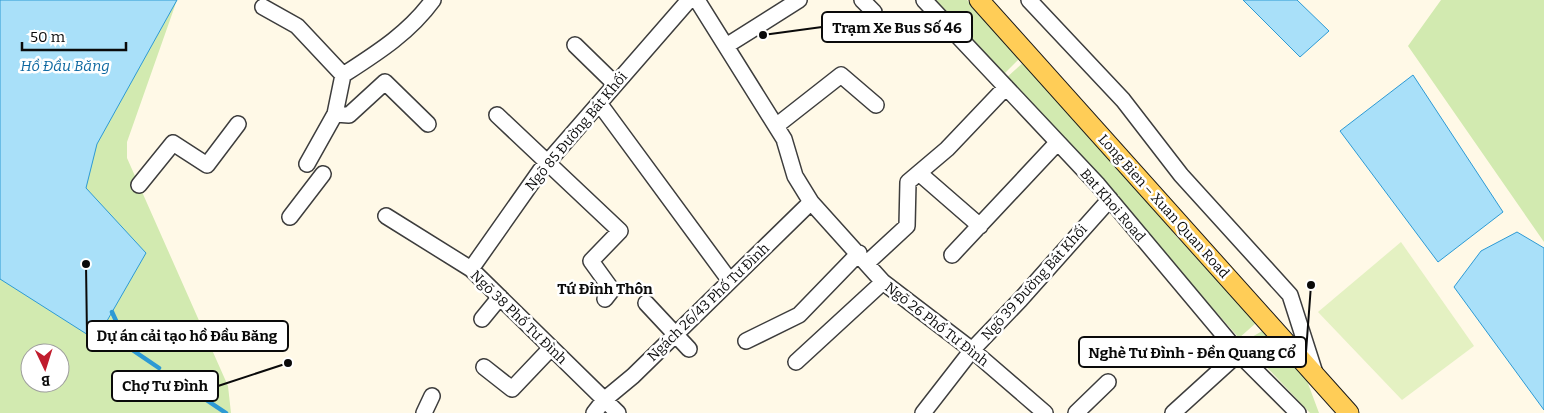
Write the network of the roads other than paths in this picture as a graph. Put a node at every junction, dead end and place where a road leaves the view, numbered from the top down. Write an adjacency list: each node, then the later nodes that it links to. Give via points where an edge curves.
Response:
1 (433, 0): 13 (street, via 418,20 384,49)
2 (690, 0): 14 (street, Ngõ 85 Đường Bát Khối)
3 (697, 0): 12 (street, Ngõ 26 Phố Tư Đình)
4 (799, 0): 12 (street)
5 (862, 0): 10 (street)
6 (924, 0): 15 (street, Bat Khoi Road)
7 (979, 0): 51 (main road, Long Bien – Xuan Quan Road)
8 (1028, 0): 51 (street, via 1123,100 1181,175 1290,295)
9 (263, 7): 13 (street, via 297,26)
10 (874, 12)
11 (575, 45): 14 (street)
12 (726, 46): 22 (street, Ngõ 26 Phố Tư Đình)
13 (343, 75): 18 (street)
14 (615, 84): 16 (street, Ngõ 85 Đường Bát Khối)
15 (1006, 87): 23 (street, Bat Khoi Road); 26 (street, via 947,149)
16 (599, 103): 24 (street, Ngõ 85 Đường Bát Khối); 37 (street)
17 (876, 105): 22 (street, via 841,75)
18 (335, 114): 21 (street, via 349,115 385,82); 25 (street)
19 (498, 115): 24 (street)
20 (238, 124): 28 (street, via 207,165 173,144)
21 (428, 124)
22 (776, 126): 30 (street, Ngõ 26 Phố Tư Đình, via 784,139 795,176)
23 (1057, 142): 29 (street, Bat Khoi Road); 33 (street)
24 (548, 162): 36 (street, Ngõ 85 Đường Bát Khối); 40 (street, via 620,231 591,261 612,290)
25 (307, 164)
26 (919, 173): 33 (street); 35 (street, via 908,182 907,226)
27 (323, 174): 32 (street)
28 (139, 185)
29 (1110, 199): 47 (street, Ngõ 39 Đường Bát Khối); 48 (street, Bat Khoi Road)
30 (811, 202): 35 (street, Ngõ 26 Phố Tư Đình); 37 (street, Ngách 26/43 Phố Tư Đình)
31 (386, 216): 36 (street, Ngõ 38 Phố Tư Đình)
32 (290, 217)
33 (980, 226): 34 (street)
34 (952, 255)
35 (863, 258): 38 (street, Ngõ 26 Phố Tư Đình); 44 (street, via 799,315)
36 (471, 269): 39 (street, Ngõ 38 Phố Tư Đình)
37 (730, 281): 43 (street, Ngách 26/43 Phố Tư Đình)
38 (883, 282): 47 (street, Ngõ 26 Phố Tư Đình); 49 (street)
39 (500, 297): 42 (street); 45 (street, Ngõ 38 Phố Tư Đình)
40 (605, 299)
41 (646, 303): 43 (street)
42 (482, 319)
43 (675, 335): 46 (street); 54 (street, Ngách 26/43 Phố Tư Đình)
44 (746, 341)
45 (551, 348): 50 (street, via 512,389); 54 (street, Ngõ 38 Phố Tư Đình)
46 (689, 349)
47 (972, 350): 55 (street, Ngõ 26 Phố Tư Đình); 60 (street, Ngõ 39 Đường Bát Khối)
48 (1239, 353): 56 (street); 62 (street, Bat Khoi Road)
49 (796, 362)
50 (484, 367)
51 (1317, 378): 63 (main road); 64 (main road, Long Bien – Xuan Quan Road)
52 (1108, 382): 61 (street)
53 (432, 396): 57 (street)
54 (604, 400): 58 (street, Ngách 26/43 Phố Tư Đình); 59 (street, Ngõ 38 Phố Tư Đình)
55 (1040, 411)
56 (1178, 411)
57 (424, 413)
58 (594, 413)
59 (618, 413)
60 (924, 413)
61 (1076, 413)
62 (1298, 413)
63 (1330, 413)
64 (1349, 413)

